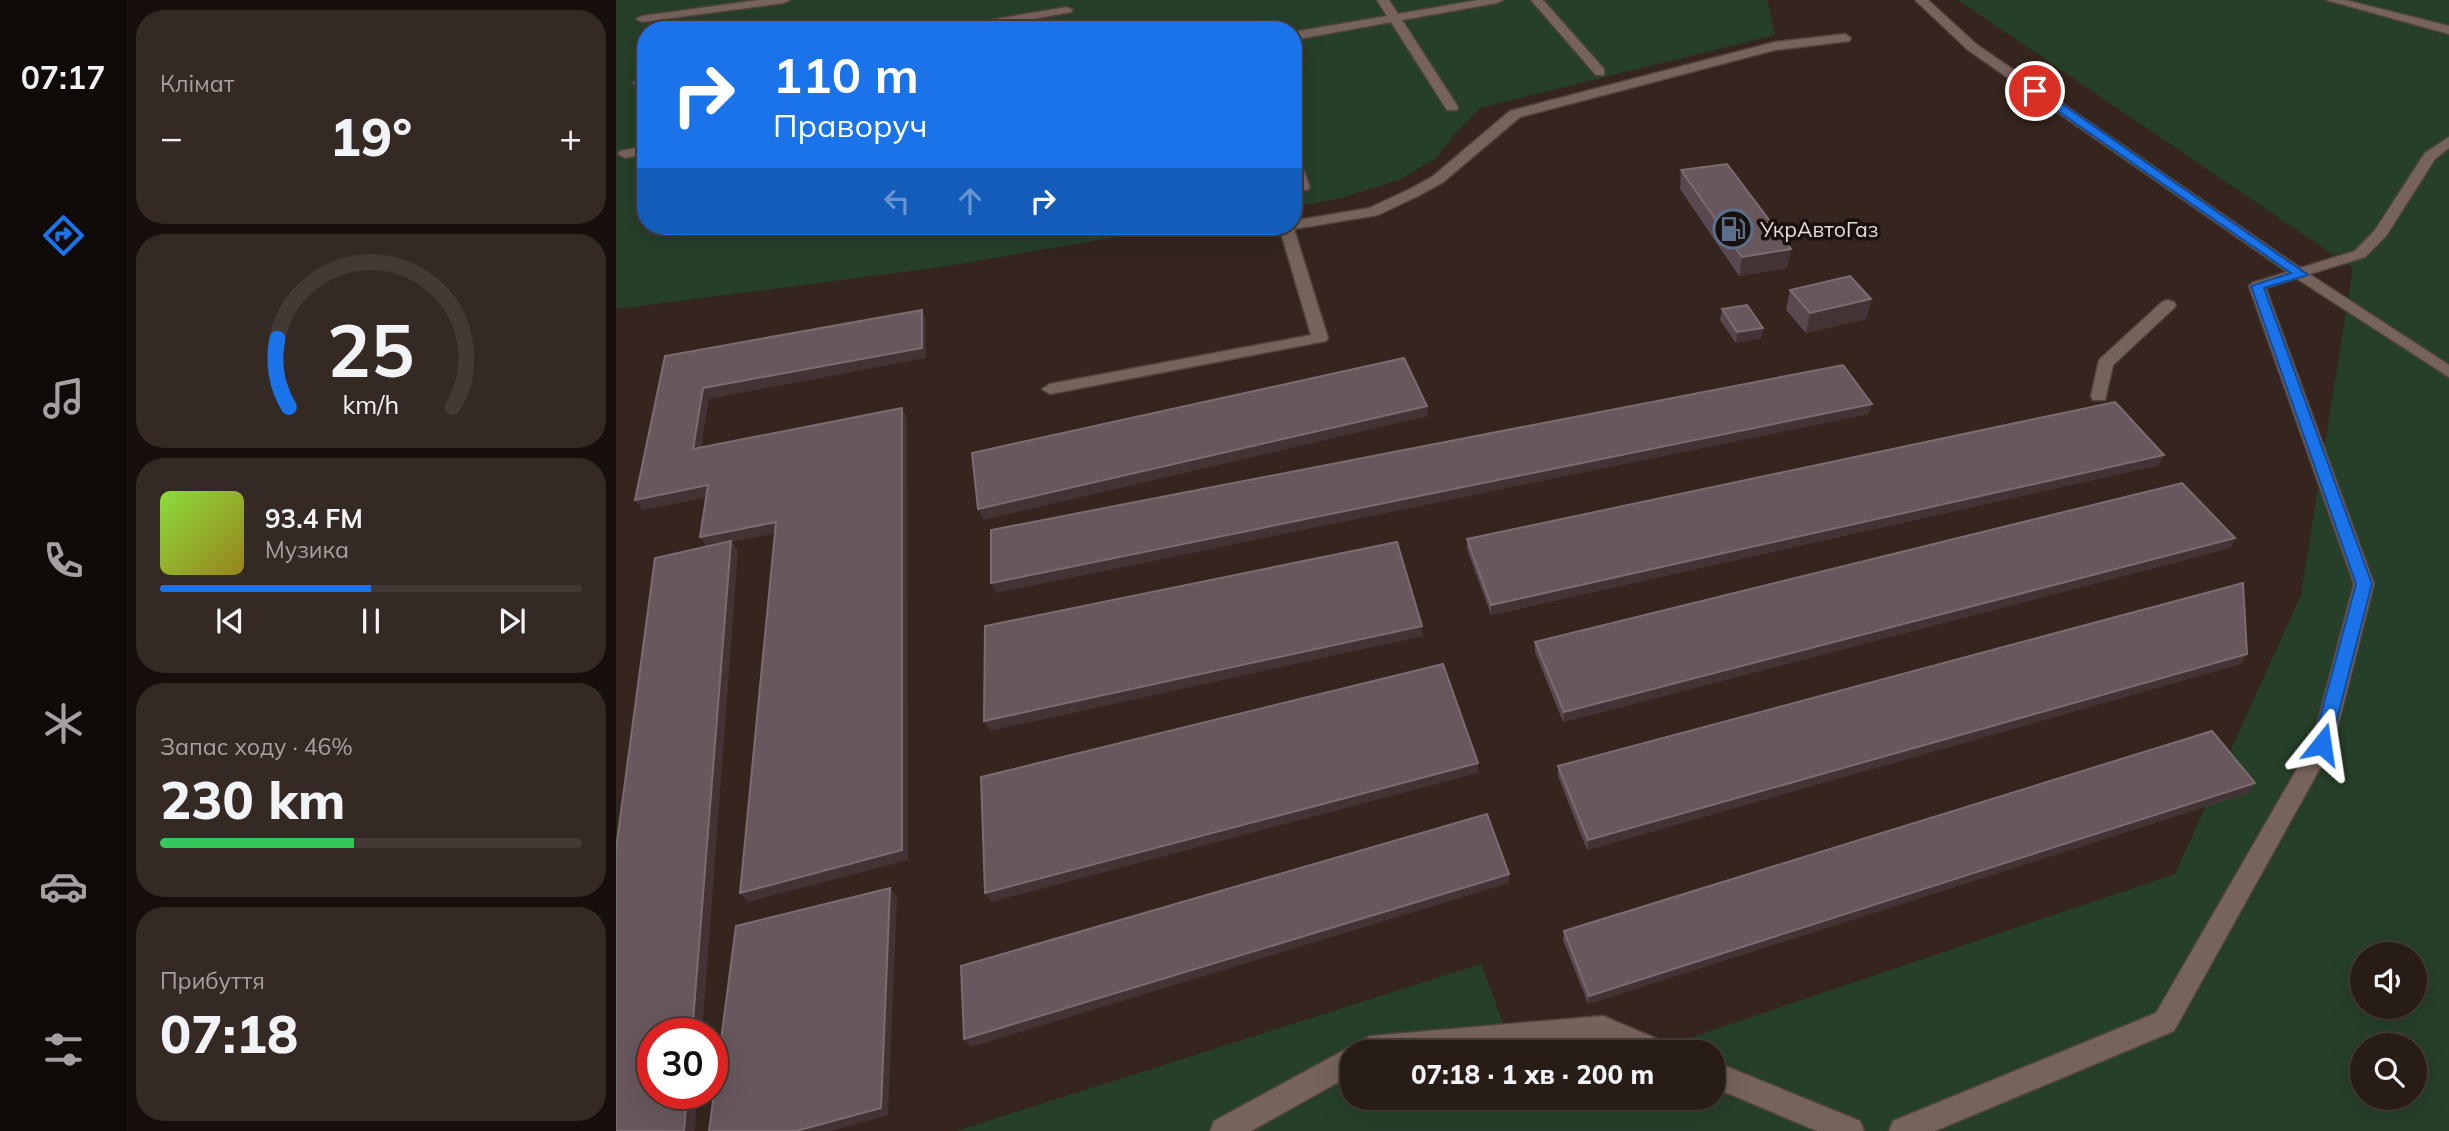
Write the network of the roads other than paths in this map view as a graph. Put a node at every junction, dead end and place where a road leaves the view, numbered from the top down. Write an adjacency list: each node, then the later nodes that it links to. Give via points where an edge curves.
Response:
1 (784, 0): 9 (street)
2 (1383, 0): 8 (street)
3 (1497, 0): 8 (street)
4 (1537, 0): 14 (street)
5 (1921, 0): 21 (street, via 1972,47)
6 (2332, 0): 11 (street)
7 (1067, 10): 10 (street)
8 (1395, 18): 12 (street); 15 (street)
9 (642, 19)
10 (1004, 21)
11 (2449, 30)
12 (1302, 34)
13 (1845, 38): 19 (street, via 1775,46 1514,114 1448,172 1413,193 1373,212)
14 (1600, 72)
15 (1452, 107)
16 (2449, 141): 21 (street, via 2430,156 2381,233 2360,254)
17 (637, 152): 18 (street)
18 (625, 154)
19 (1302, 223)
20 (1289, 235): 24 (street, via 1320,338)
21 (2301, 275): 23 (street); 32 (street, via 2257,286 2364,584 2322,744 2165,1022)
22 (2168, 305): 25 (street, via 2105,364)
23 (2449, 372)
24 (1050, 389)
25 (2099, 396)
26 (1475, 1040): 27 (street, via 1603,1029)
27 (1629, 1040)
28 (1340, 1066): 30 (street)
29 (1725, 1079): 31 (street)
30 (1224, 1131)
31 (1850, 1131)
32 (1903, 1131)

